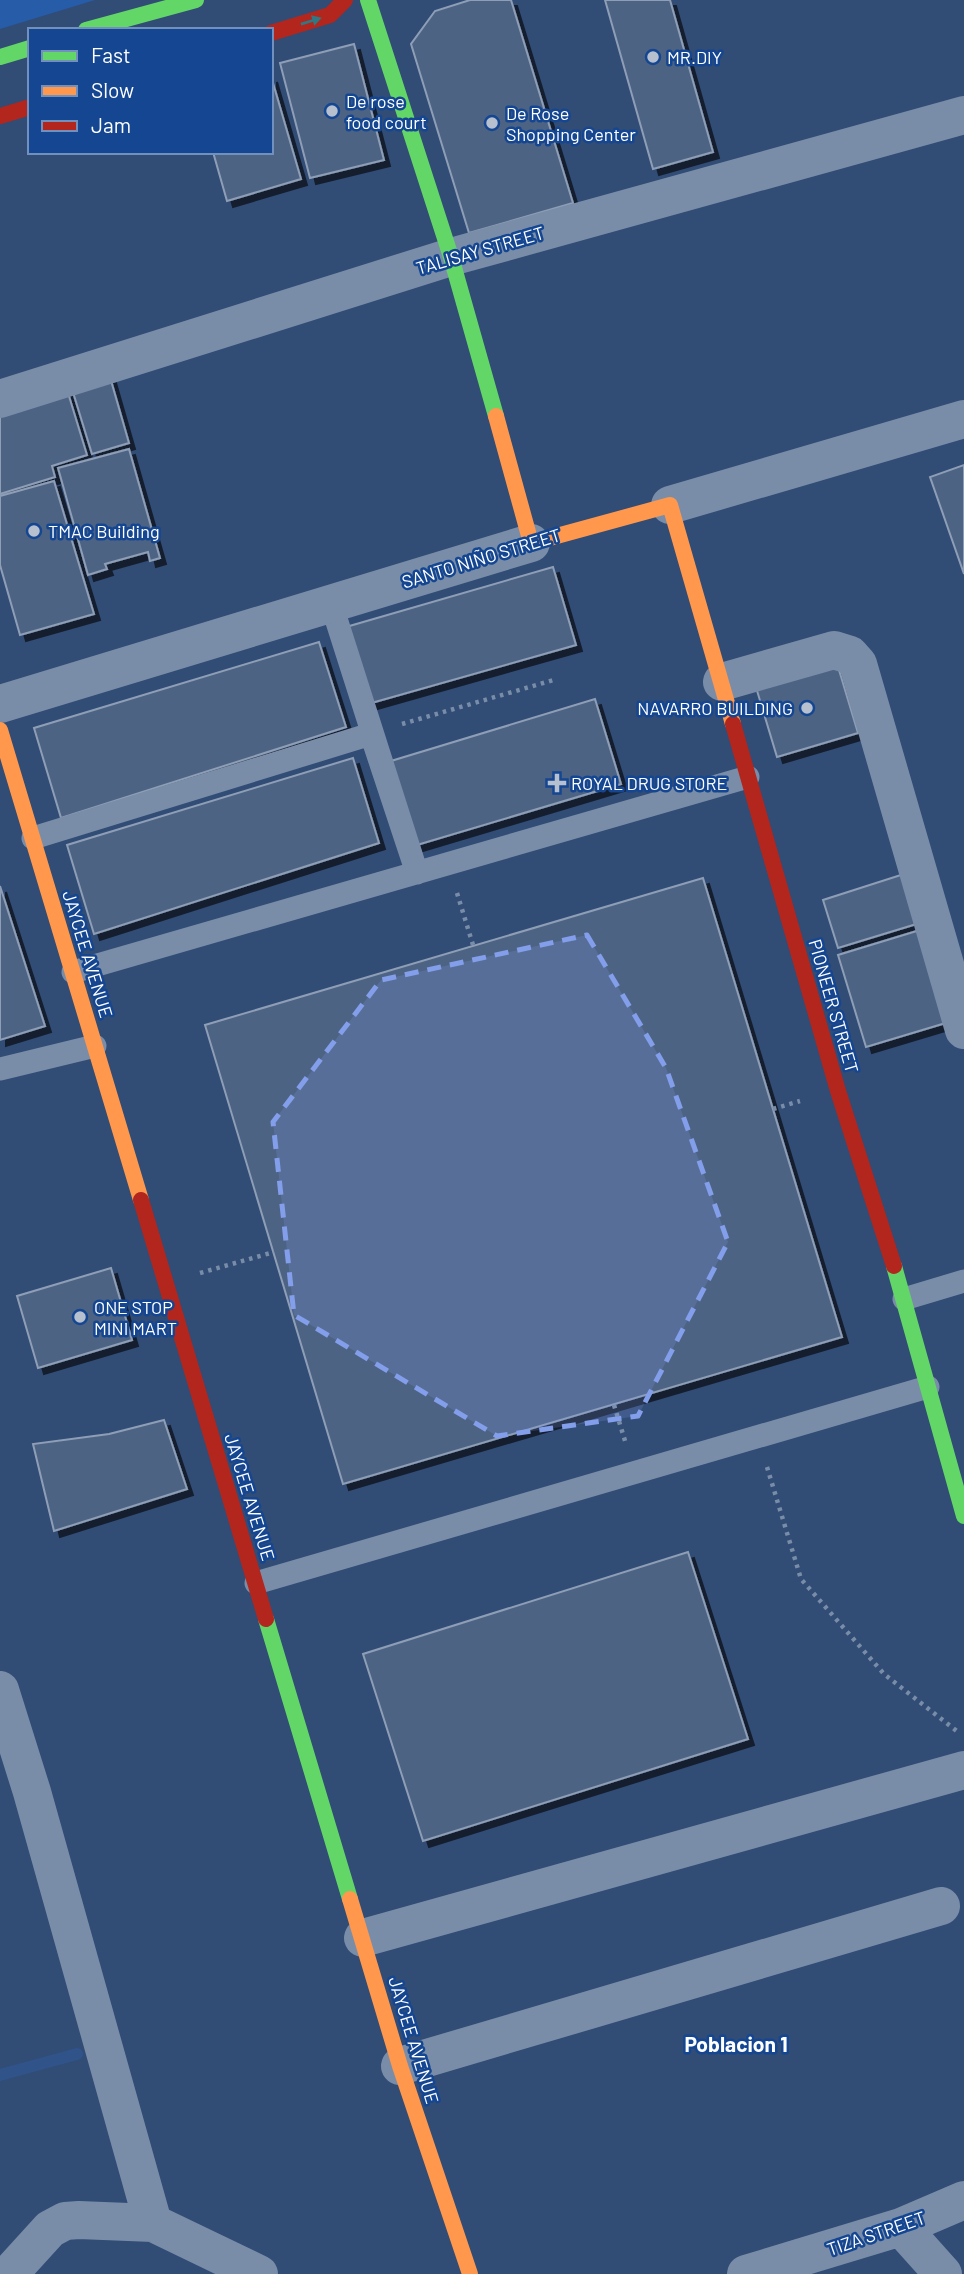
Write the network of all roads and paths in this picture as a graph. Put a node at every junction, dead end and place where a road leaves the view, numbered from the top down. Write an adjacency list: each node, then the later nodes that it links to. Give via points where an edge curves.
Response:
1 (196, 0): 4 (main road)
2 (345, 0): 5 (main road, one-way to 2, via 330,15)
3 (368, 0): 11 (main road)
4 (93, 28)
5 (273, 32)
6 (28, 49): 7 (main road)
7 (0, 57)
8 (28, 108): 10 (main road)
9 (964, 115): 11 (street, TALISAY STREET)
10 (0, 116)
11 (451, 257): 12 (street, TALISAY STREET); 15 (main road)
12 (0, 399)
13 (964, 419): 14 (street, SANTO NIÑO STREET)
14 (670, 505): 15 (main road, SANTO NIÑO STREET); 18 (main road, PIONEER STREET)
15 (531, 542): 16 (street, SANTO NIÑO STREET)
16 (331, 603): 19 (street, SANTO NIÑO STREET); 25 (lane)
17 (557, 678): 21 (path)
18 (722, 682): 22 (main road, PIONEER STREET); 28 (street, via 834,650 859,664)
19 (0, 704)
20 (0, 730): 23 (main road, JAYCEE AVENUE)
21 (371, 734): 23 (lane); 25 (lane)
22 (748, 778): 24 (lane); 34 (main road, PIONEER STREET)
23 (33, 838): 27 (main road, JAYCEE AVENUE)
24 (448, 865): 25 (lane); 26 (path)
25 (417, 873): 27 (lane)
26 (473, 945)
27 (73, 972): 29 (main road, JAYCEE AVENUE)
28 (964, 1030)
29 (95, 1046): 30 (lane); 33 (main road, JAYCEE AVENUE)
30 (0, 1069)
31 (274, 1252): 33 (path)
32 (964, 1282): 34 (lane)
33 (166, 1283): 40 (main road, JAYCEE AVENUE)
34 (904, 1298): 35 (main road, PIONEER STREET)
35 (928, 1387): 37 (lane); 39 (main road, PIONEER STREET)
36 (614, 1405): 38 (path)
37 (758, 1436): 38 (lane); 42 (path, via 801,1579 884,1674)
38 (634, 1473): 40 (lane)
39 (961, 1496)
40 (256, 1583): 45 (main road, JAYCEE AVENUE)
41 (0, 1690): 48 (street)
42 (964, 1737)
43 (964, 1770): 45 (street)
44 (953, 1905): 46 (street)
45 (363, 1938): 46 (main road, JAYCEE AVENUE)
46 (400, 2066): 52 (main road, JAYCEE AVENUE)
47 (964, 2200): 49 (street, TIZA STREET)
48 (152, 2222): 50 (street, via 65,2221 50,2229); 51 (street)
49 (901, 2227): 53 (street, TIZA STREET); 54 (street)
50 (9, 2274)
51 (259, 2274)
52 (470, 2274)
53 (747, 2274)
54 (943, 2274)

